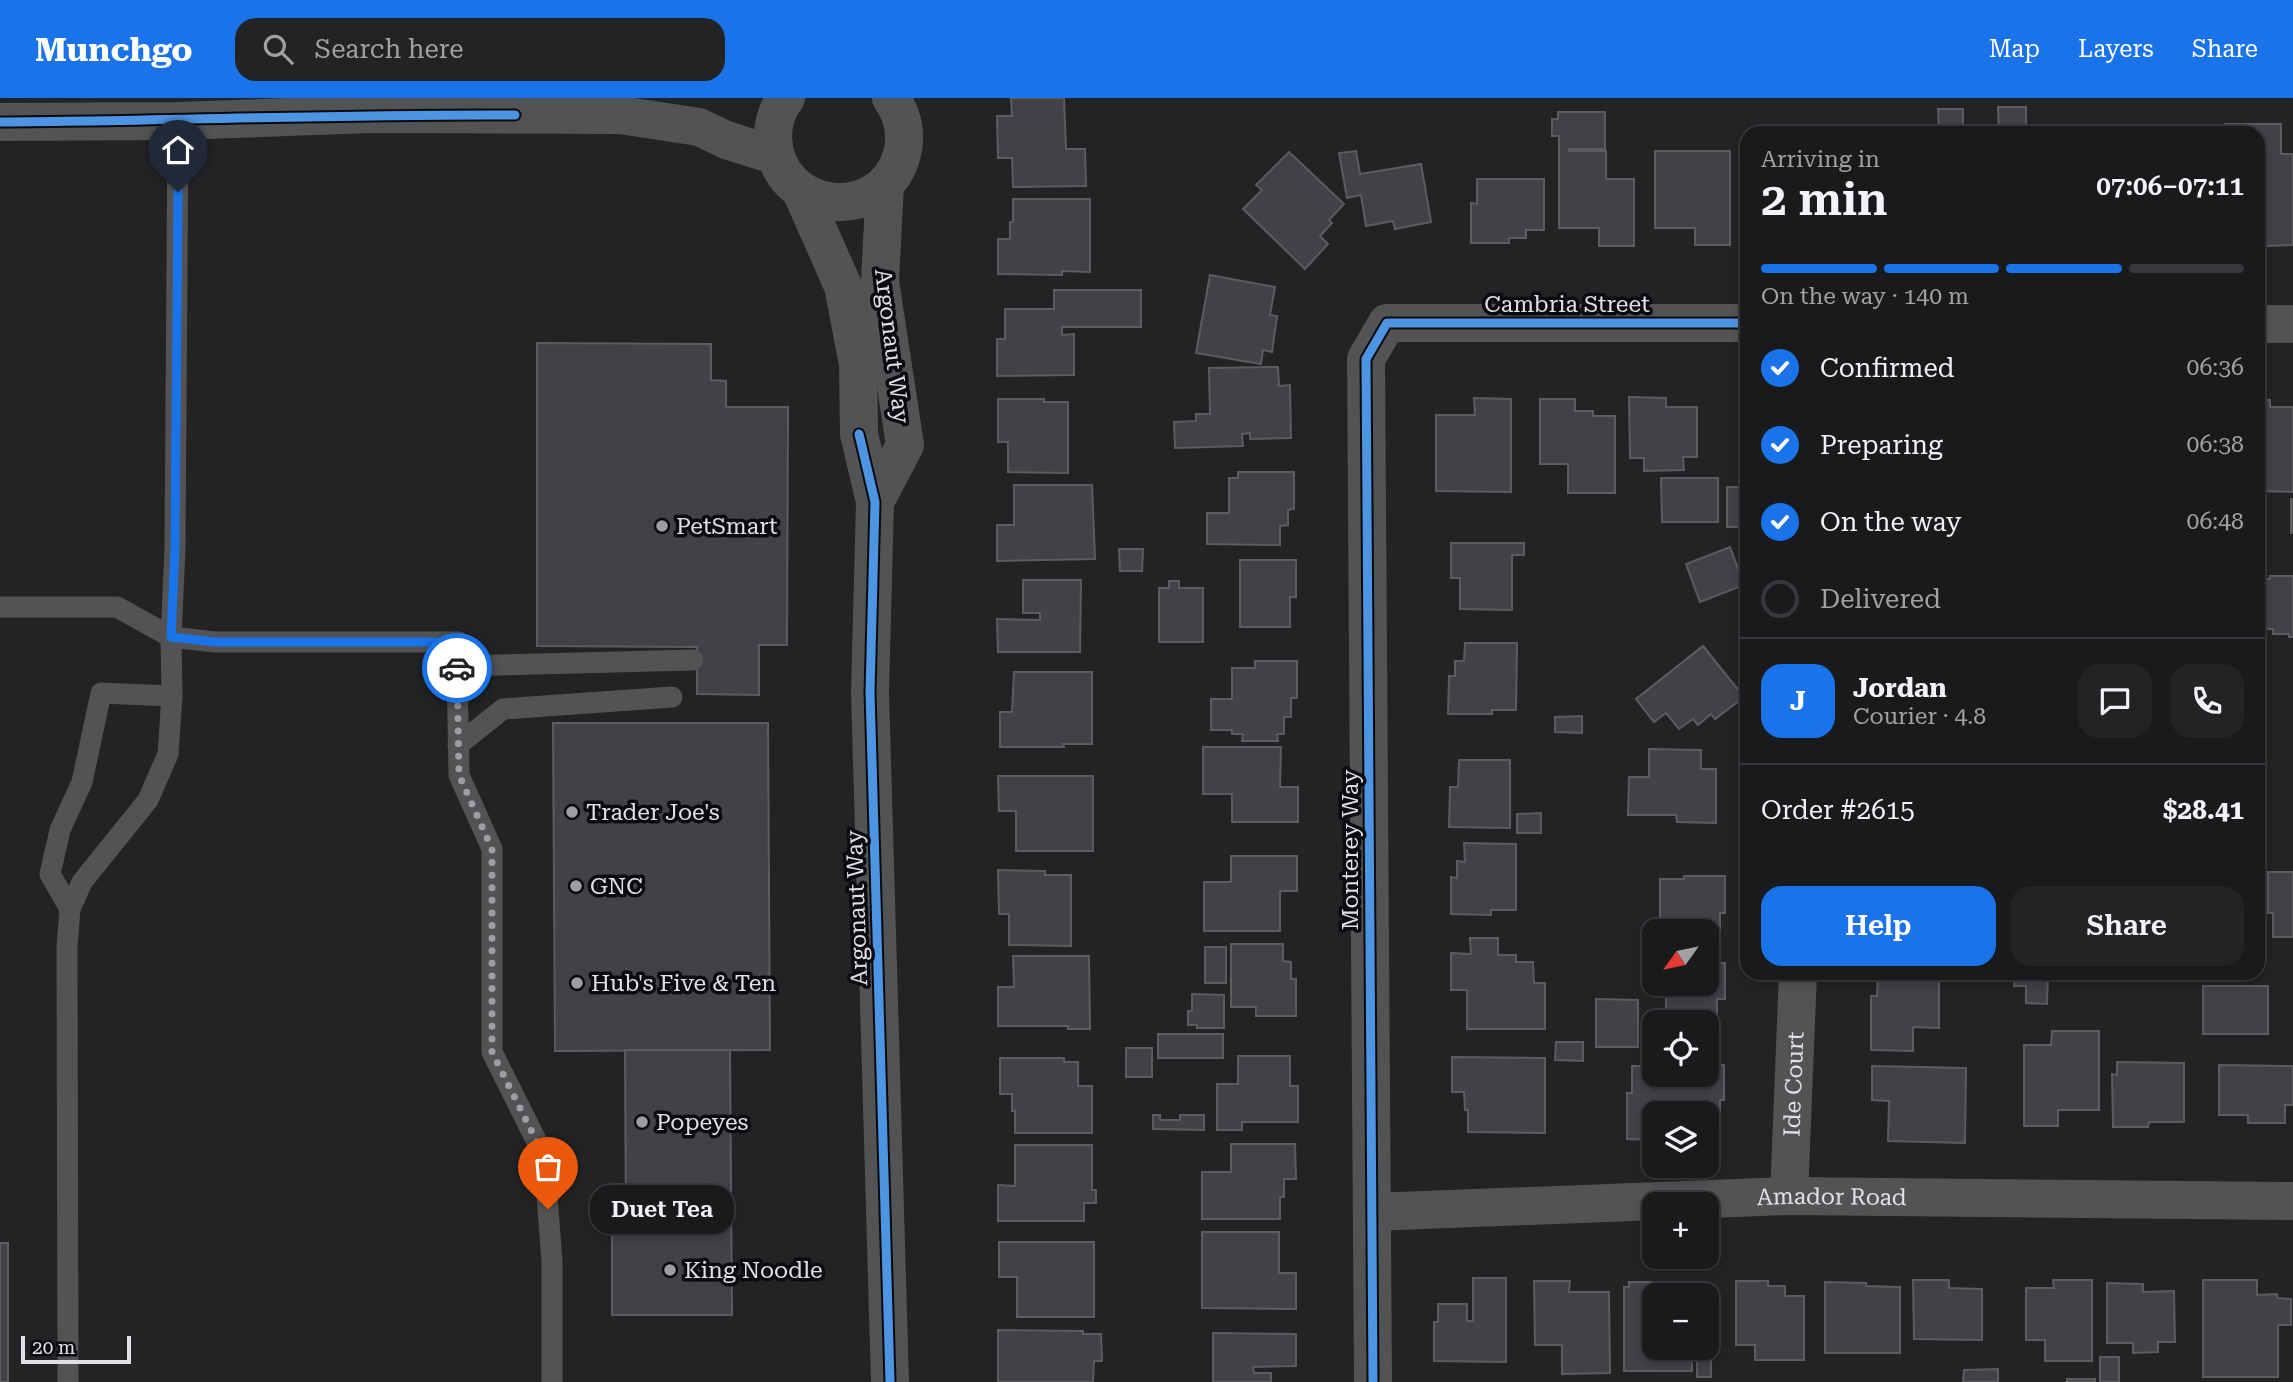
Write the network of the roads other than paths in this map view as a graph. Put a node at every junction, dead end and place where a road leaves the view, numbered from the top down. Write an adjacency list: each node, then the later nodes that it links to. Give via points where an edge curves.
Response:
1 (786, 98): 6 (street, via 776,117)
2 (902, 105): 7 (street, via 904,147)
3 (516, 107): 4 (street, via 370,114); 6 (street, via 699,127)
4 (187, 109): 5 (street); 15 (lane)
5 (0, 122)
6 (774, 155): 8 (street, Argonaut Way)
7 (885, 184): 8 (street, via 847,202 818,199); 13 (street, Argonaut Way, via 880,281 905,445)
8 (801, 191): 13 (street, Argonaut Way, via 843,286 858,364 859,434)
9 (1387, 323): 10 (street, Cambria Street); 25 (street, Monterey Way, via 1366,359)
10 (1740, 323)
11 (2265, 324): 12 (street)
12 (2293, 324)
13 (876, 502): 28 (street, Argonaut Way, via 870,692)
14 (0, 607): 15 (lane, via 117,607)
15 (171, 637): 17 (lane, via 215,642 459,642); 18 (lane)
16 (693, 660): 17 (lane)
17 (457, 666): 20 (lane)
18 (172, 696): 21 (lane, via 168,754 148,800 82,882); 21 (lane, via 101,693 82,782 60,830 50,874)
19 (672, 697): 20 (lane, via 503,709)
20 (458, 746): 27 (lane, via 459,775 492,849 492,1052 544,1156 552,1262)
21 (70, 909): 26 (lane)
22 (1798, 980): 23 (street, Ide Court)
23 (1790, 1196): 24 (street, Amador Road); 25 (street, Amador Road)
24 (2293, 1201)
25 (1372, 1212): 29 (street, Monterey Way)
26 (68, 1382)
27 (552, 1382)
28 (890, 1382)
29 (1373, 1382)

